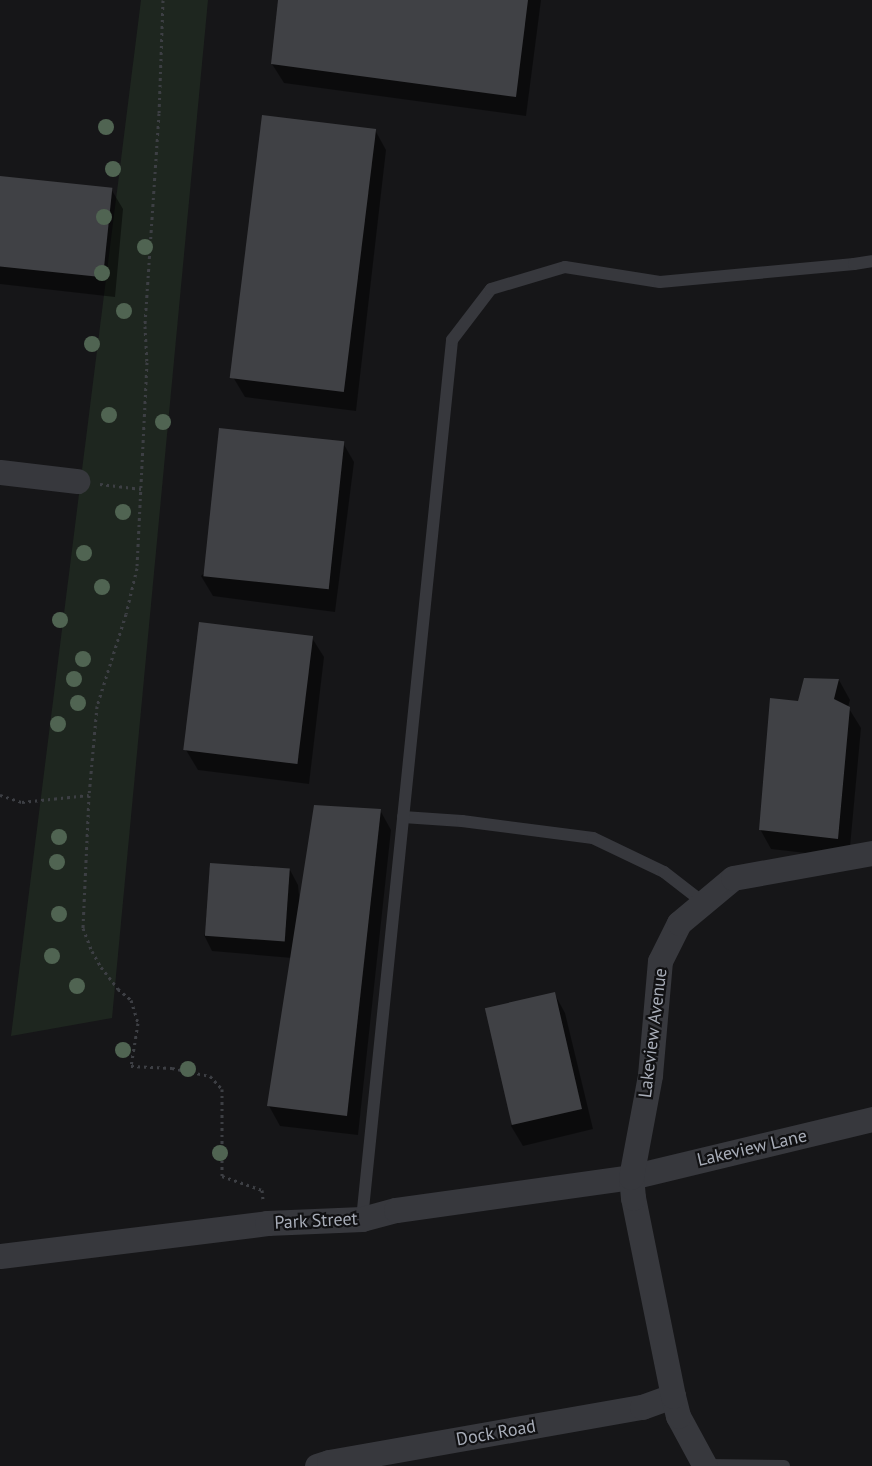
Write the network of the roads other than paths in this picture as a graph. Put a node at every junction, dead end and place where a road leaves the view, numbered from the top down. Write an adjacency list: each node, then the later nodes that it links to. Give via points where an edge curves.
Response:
1 (872, 261): 4 (lane, via 660,282 564,267 491,289 452,340)
2 (0, 472): 3 (street)
3 (77, 481)
4 (403, 818): 6 (lane, via 462,821 593,838 664,872); 9 (lane)
5 (872, 853): 6 (street, Lakeview Avenue, via 734,878)
6 (704, 903): 8 (street, Lakeview Avenue, via 679,924 660,961 650,1075)
7 (872, 1119): 8 (street, Lakeview Lane)
8 (632, 1177): 9 (street, Park Street, via 396,1210); 11 (street, via 633,1198)
9 (362, 1219): 10 (street, Park Street, via 267,1223)
10 (0, 1256)
11 (673, 1396): 12 (street, via 678,1416); 13 (street, Dock Road, via 642,1407)
12 (705, 1465): 14 (lane)
13 (317, 1466)
14 (784, 1466)

